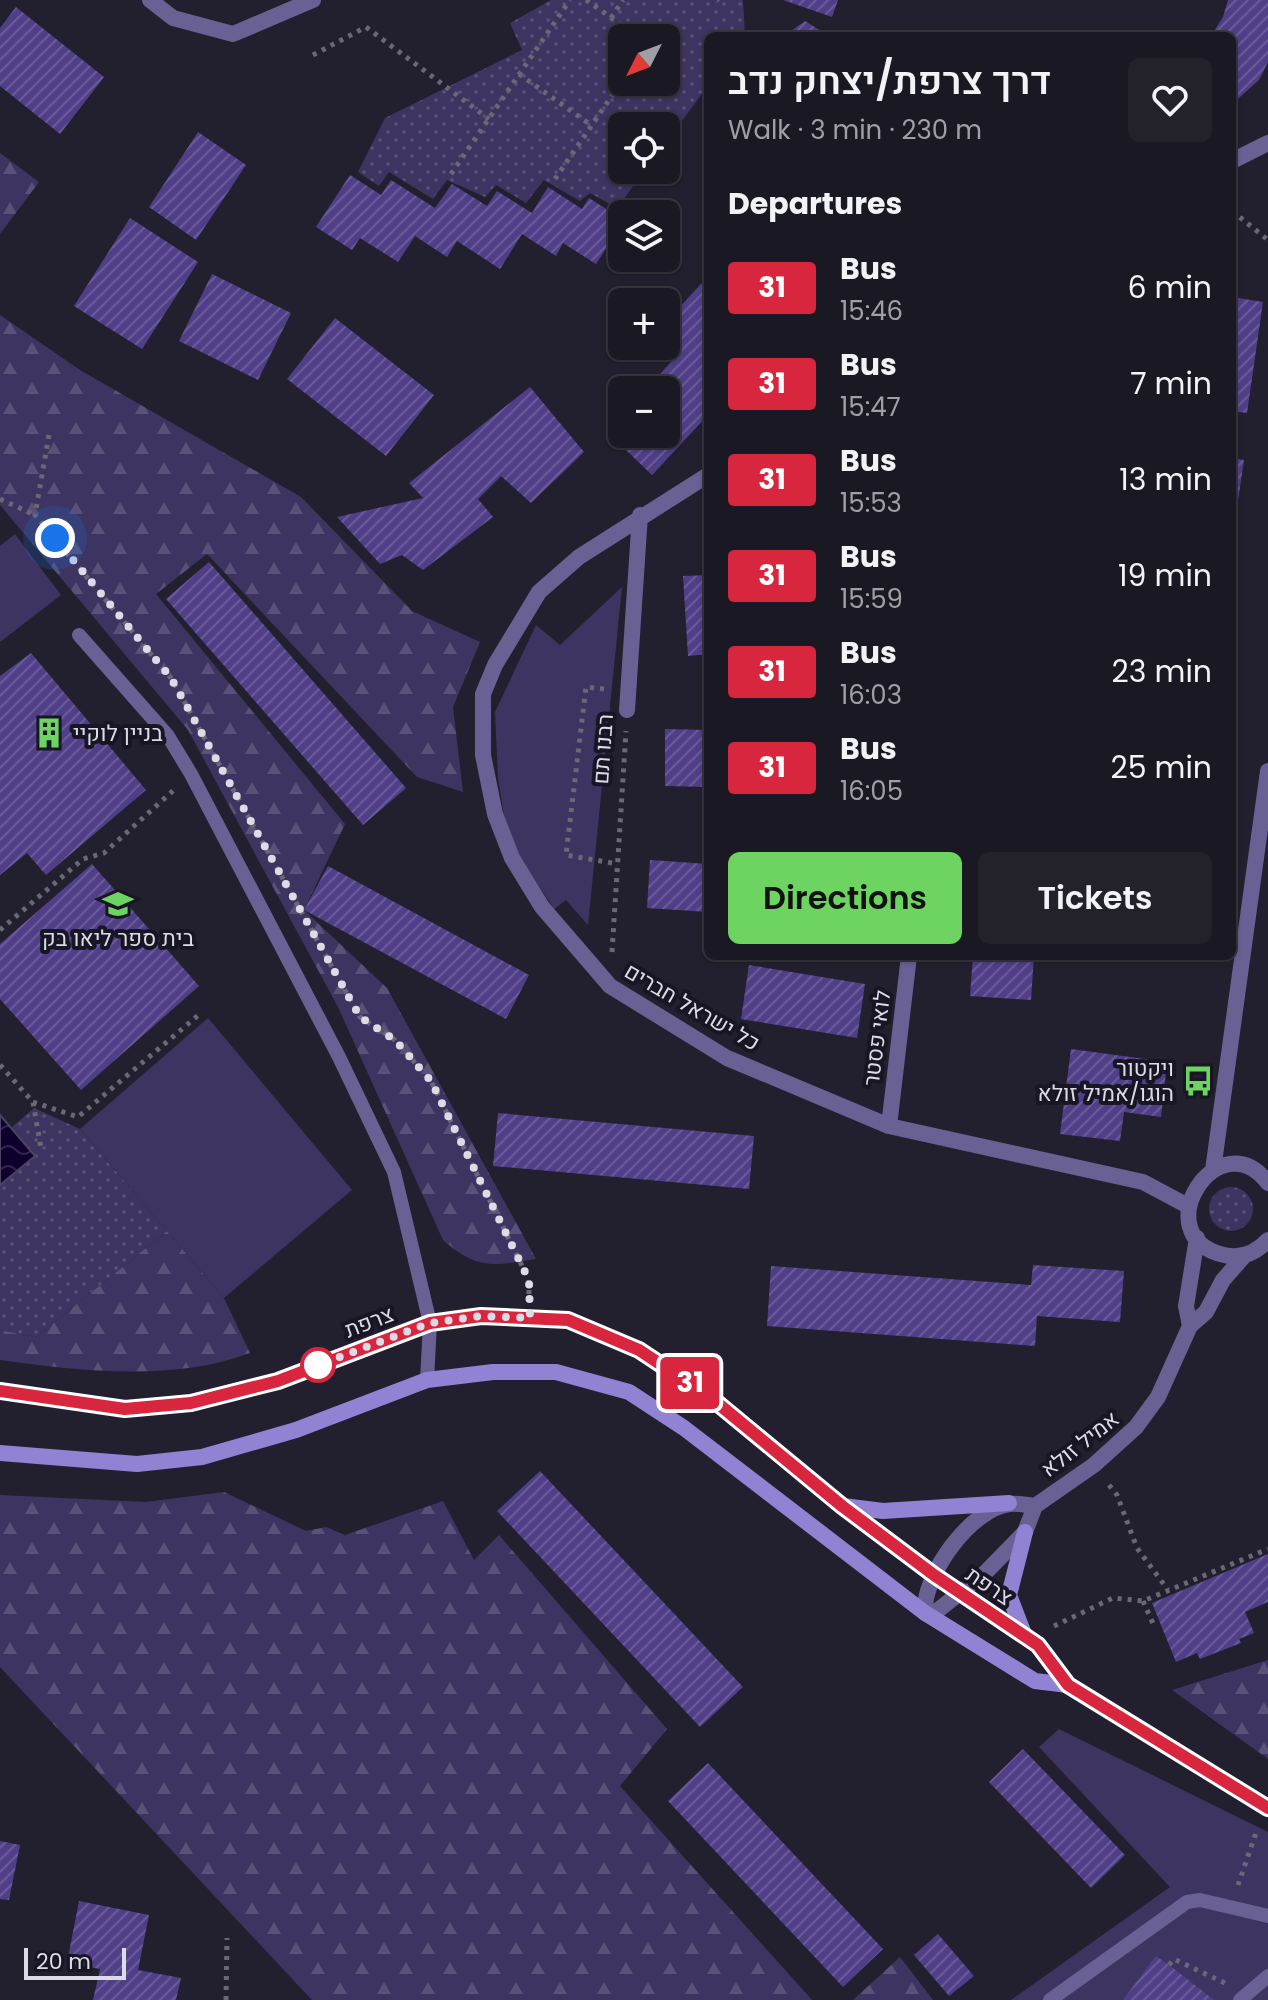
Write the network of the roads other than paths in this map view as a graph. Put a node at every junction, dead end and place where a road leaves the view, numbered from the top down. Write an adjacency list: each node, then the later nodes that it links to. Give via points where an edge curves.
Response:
1 (150, 0): 2 (street, via 173,18 233,34)
2 (313, 0)
3 (1268, 143): 4 (street)
4 (1236, 159)
5 (704, 477): 6 (street, כל ישראל חברים)
6 (640, 515): 8 (street, רבנו תם); 11 (street, כל ישראל חברים, via 539,592 483,694 483,755 495,814 512,858 542,907 610,986 727,1058)
7 (79, 635): 18 (lane, via 168,736 339,1057 394,1172)
8 (627, 710)
9 (1268, 771): 12 (street)
10 (909, 960): 11 (street, לואי פסטר)
11 (889, 1126): 14 (street, כל ישראל חברים, via 1143,1182)
12 (1213, 1170): 13 (street, via 1246,1167); 14 (street, via 1192,1191)
13 (1268, 1183)
14 (1188, 1206): 15 (street)
15 (1197, 1238): 17 (street, via 1218,1254); 19 (street, אמיל זולא, via 1186,1306)
16 (1268, 1240): 17 (street, אמיל זולא)
17 (1245, 1255): 19 (street, אמיל זולא, via 1223,1280 1206,1312)
18 (430, 1323): 20 (lane); 21 (street, צרפת, via 278,1381 191,1403 125,1409); 24 (street, צרפת, via 481,1316 568,1320 639,1350 710,1397)
19 (1190, 1326): 25 (street, אמיל זולא, via 1158,1397 1136,1427 1094,1465)
20 (427, 1380): 22 (street, צרפת, via 296,1430 202,1457 137,1464); 29 (street, צרפת, via 556,1372 629,1392 684,1428)
21 (0, 1391)
22 (0, 1453)
23 (1009, 1503): 24 (street, via 899,1511); 25 (street, אמיל זולא); 27 (street, via 972,1524)
24 (842, 1506): 27 (street, צרפת)
25 (1035, 1506): 26 (street, אמיל זולא)
26 (1025, 1532): 28 (street, אמיל זולא); 30 (street, via 1009,1595)
27 (934, 1575): 28 (street, צרפת); 29 (street)
28 (960, 1593): 29 (street, אמיל זולא, via 937,1611); 30 (street, צרפת)
29 (925, 1613): 31 (street, צרפת, via 1035,1681)
30 (1025, 1636): 31 (street, צרפת)
31 (1068, 1685): 32 (street, צרפת)
32 (1268, 1808)
33 (1268, 1916): 36 (lane, via 1187,1902)
34 (1268, 1976): 35 (lane)
35 (1243, 1997)
36 (1050, 2000)

